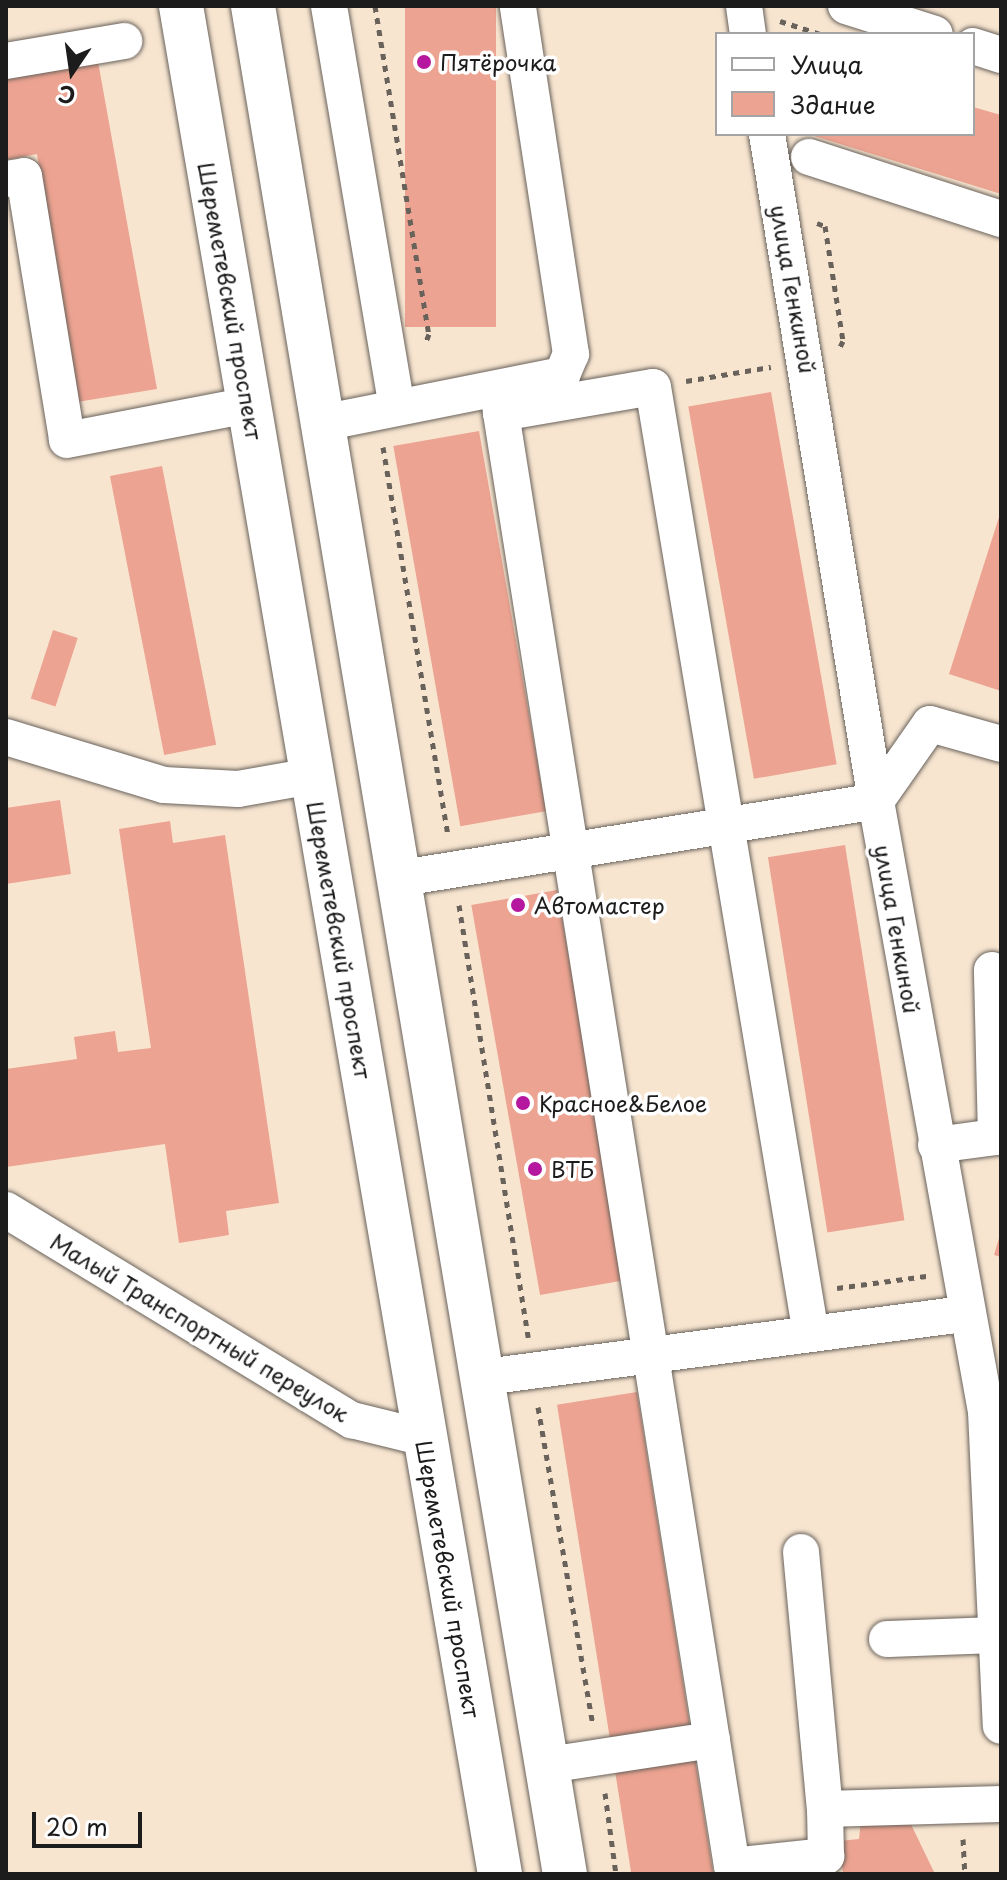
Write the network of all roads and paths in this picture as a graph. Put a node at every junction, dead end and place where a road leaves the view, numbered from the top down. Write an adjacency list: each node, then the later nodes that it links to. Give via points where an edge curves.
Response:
1 (181, 6): 23 (main road, Шереметевский проспект)
2 (253, 6): 25 (main road)
3 (329, 6): 24 (street)
4 (375, 6): 19 (path, via 429,334)
5 (518, 6): 22 (street, via 571,354 562,375)
6 (744, 6): 8 (street)
7 (846, 6): 10 (street)
8 (763, 27): 9 (path)
9 (804, 32)
10 (929, 32)
11 (124, 41): 14 (street)
12 (975, 47): 13 (street)
13 (1001, 55)
14 (6, 61)
15 (767, 136): 30 (street, улица Генкиной)
16 (809, 157): 18 (street)
17 (6, 179): 23 (street, via 24,176 67,440)
18 (1001, 219)
19 (423, 349)
20 (774, 366): 21 (path)
21 (653, 387): 22 (street); 31 (street)
22 (500, 401): 24 (street); 32 (street)
23 (249, 405): 29 (main road, Шереметевский проспект)
24 (397, 407): 25 (street); 33 (path, via 381,436)
25 (322, 423): 28 (main road)
26 (6, 737): 29 (street, via 164,785 238,789)
27 (1001, 744): 30 (street, via 930,724)
28 (381, 763): 29 (main road); 34 (main road)
29 (312, 776): 47 (main road, Шереметевский проспект)
30 (876, 801): 31 (street); 36 (street, улица Генкиной)
31 (727, 824): 32 (street); 39 (street)
32 (570, 847): 33 (street); 42 (street)
33 (453, 867): 34 (street); 43 (path)
34 (402, 878): 44 (main road)
35 (992, 970): 36 (street, via 996,1137)
36 (936, 1145): 40 (street, улица Генкиной)
37 (6, 1210): 47 (street, Малый Транспортный переулок, via 352,1420)
38 (944, 1274): 39 (path)
39 (804, 1292): 41 (street)
40 (968, 1313): 41 (street); 45 (street, улица Генкиной)
41 (811, 1334): 42 (street)
42 (653, 1351): 43 (street); 52 (street)
43 (533, 1370): 44 (street); 53 (path)
44 (485, 1377): 46 (main road)
45 (993, 1414): 49 (street, улица Генкиной)
46 (493, 1429): 47 (main road, Малый Транспортный переулок); 54 (main road)
47 (425, 1438): 57 (main road, Шереметевский проспект)
48 (801, 1552): 56 (street)
49 (997, 1635): 50 (street); 51 (street, улица Генкиной)
50 (887, 1639)
51 (1001, 1726)
52 (712, 1740): 53 (street); 56 (street, via 732,1866 826,1856)
53 (600, 1758): 54 (street); 59 (path)
54 (548, 1765): 58 (main road)
55 (1001, 1804): 56 (street)
56 (825, 1809)
57 (500, 1874)
58 (565, 1874)
59 (616, 1874)

